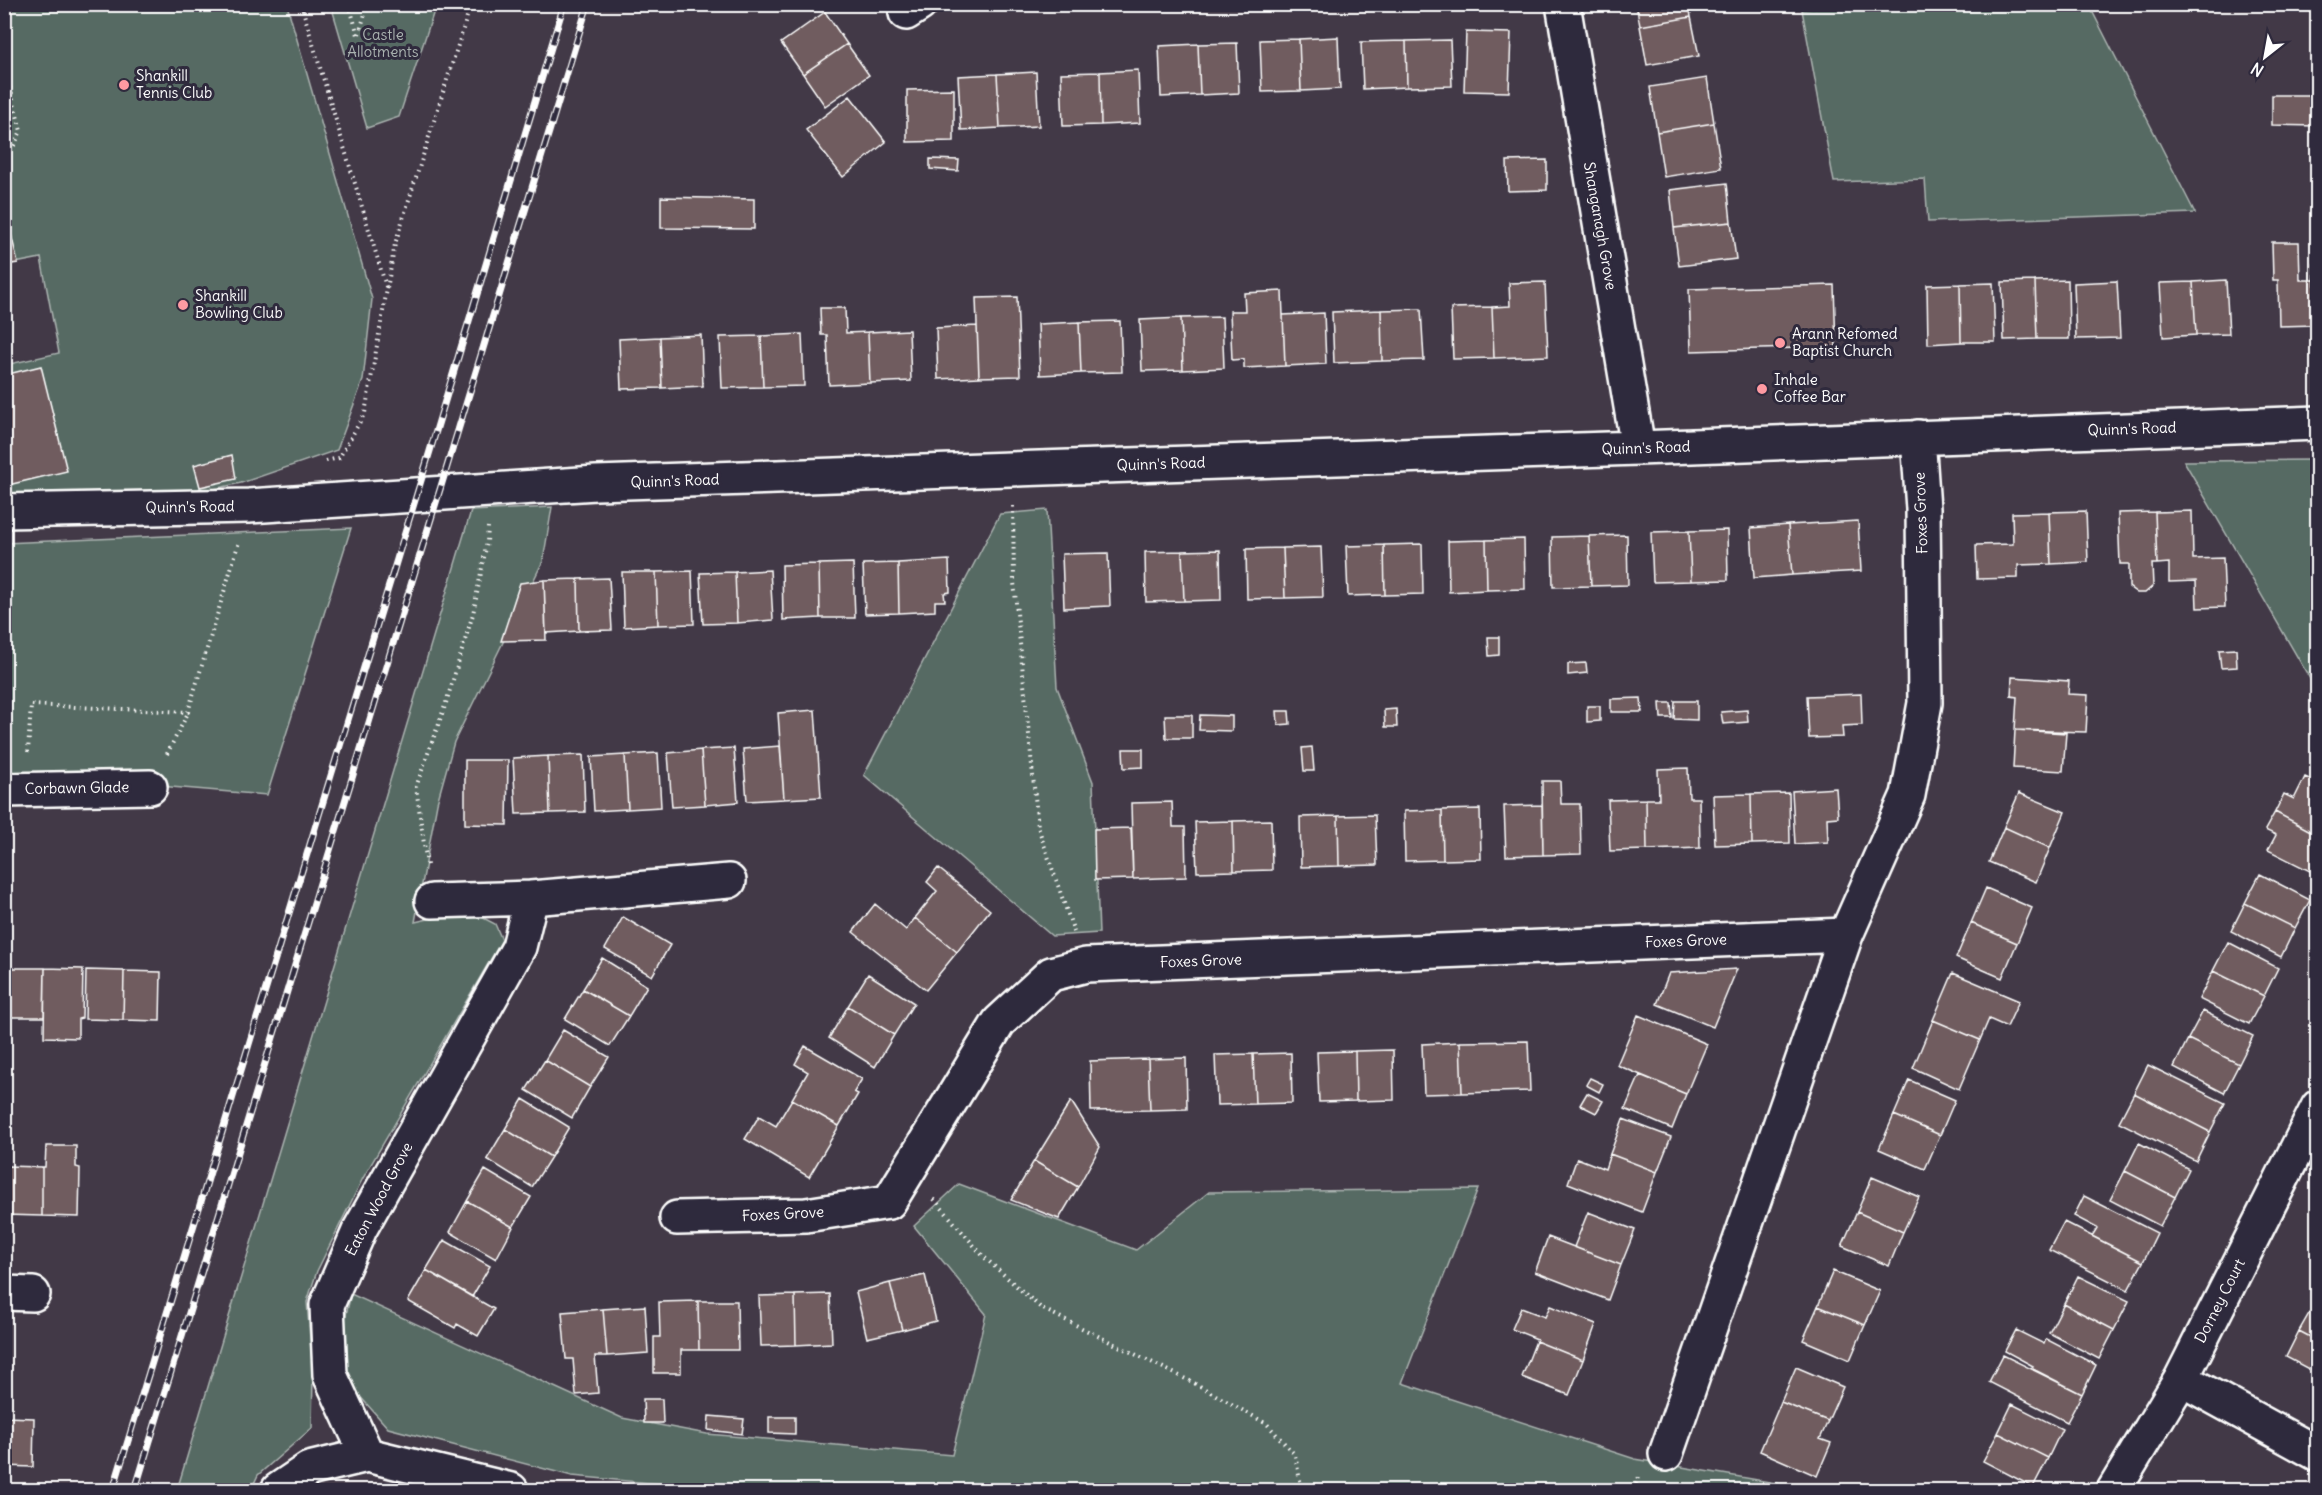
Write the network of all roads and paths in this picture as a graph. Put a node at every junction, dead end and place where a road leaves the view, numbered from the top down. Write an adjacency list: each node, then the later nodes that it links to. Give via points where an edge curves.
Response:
1 (301, 4): 8 (path)
2 (348, 4): 3 (path, via 358,35)
3 (368, 4)
4 (471, 4): 8 (path, via 395,244)
5 (1563, 4): 11 (street, Shanganagh Grove)
6 (4, 64): 7 (path, via 21,131 13,148)
7 (4, 150)
8 (387, 291): 12 (path, via 365,413 339,459)
9 (2318, 423): 10 (street, Quinn's Road)
10 (1918, 437): 11 (street, Quinn's Road); 23 (street, Foxes Grove, via 1923,509 1924,703 1908,795)
11 (1638, 448): 13 (street, Quinn's Road)
12 (316, 464)
13 (1012, 469): 14 (street, Quinn's Road, via 596,483); 24 (path, via 1014,582 1038,827)
14 (490, 491): 15 (street, Quinn's Road); 22 (path, via 487,542 473,614 447,703 416,787)
15 (249, 506): 16 (street, Quinn's Road); 17 (path)
16 (4, 511)
17 (188, 712): 18 (path); 19 (path, via 31,705)
18 (150, 787): 19 (street, Corbawn Glade)
19 (15, 790)
20 (729, 881): 21 (street)
21 (531, 898): 22 (street); 31 (street, Eaton Wood Grove, via 519,947 360,1229 327,1305 330,1375)
22 (432, 901)
23 (1846, 935): 24 (street, Foxes Grove); 29 (street, Foxes Grove)
24 (1086, 965): 26 (street, Foxes Grove, via 1051,974 999,1022)
25 (2318, 1107): 28 (street, Dorney Court)
26 (909, 1170): 27 (street, Foxes Grove, via 889,1202 806,1215); 34 (path, via 984,1257 1041,1308 1198,1385 1266,1424 1295,1455)
27 (677, 1218)
28 (2181, 1379): 30 (street); 35 (street, Dorney Court)
29 (1666, 1454)
30 (2318, 1454)
31 (367, 1455): 32 (street, via 309,1469); 33 (street)
32 (278, 1491)
33 (511, 1491)
34 (1302, 1491)
35 (2114, 1491)

